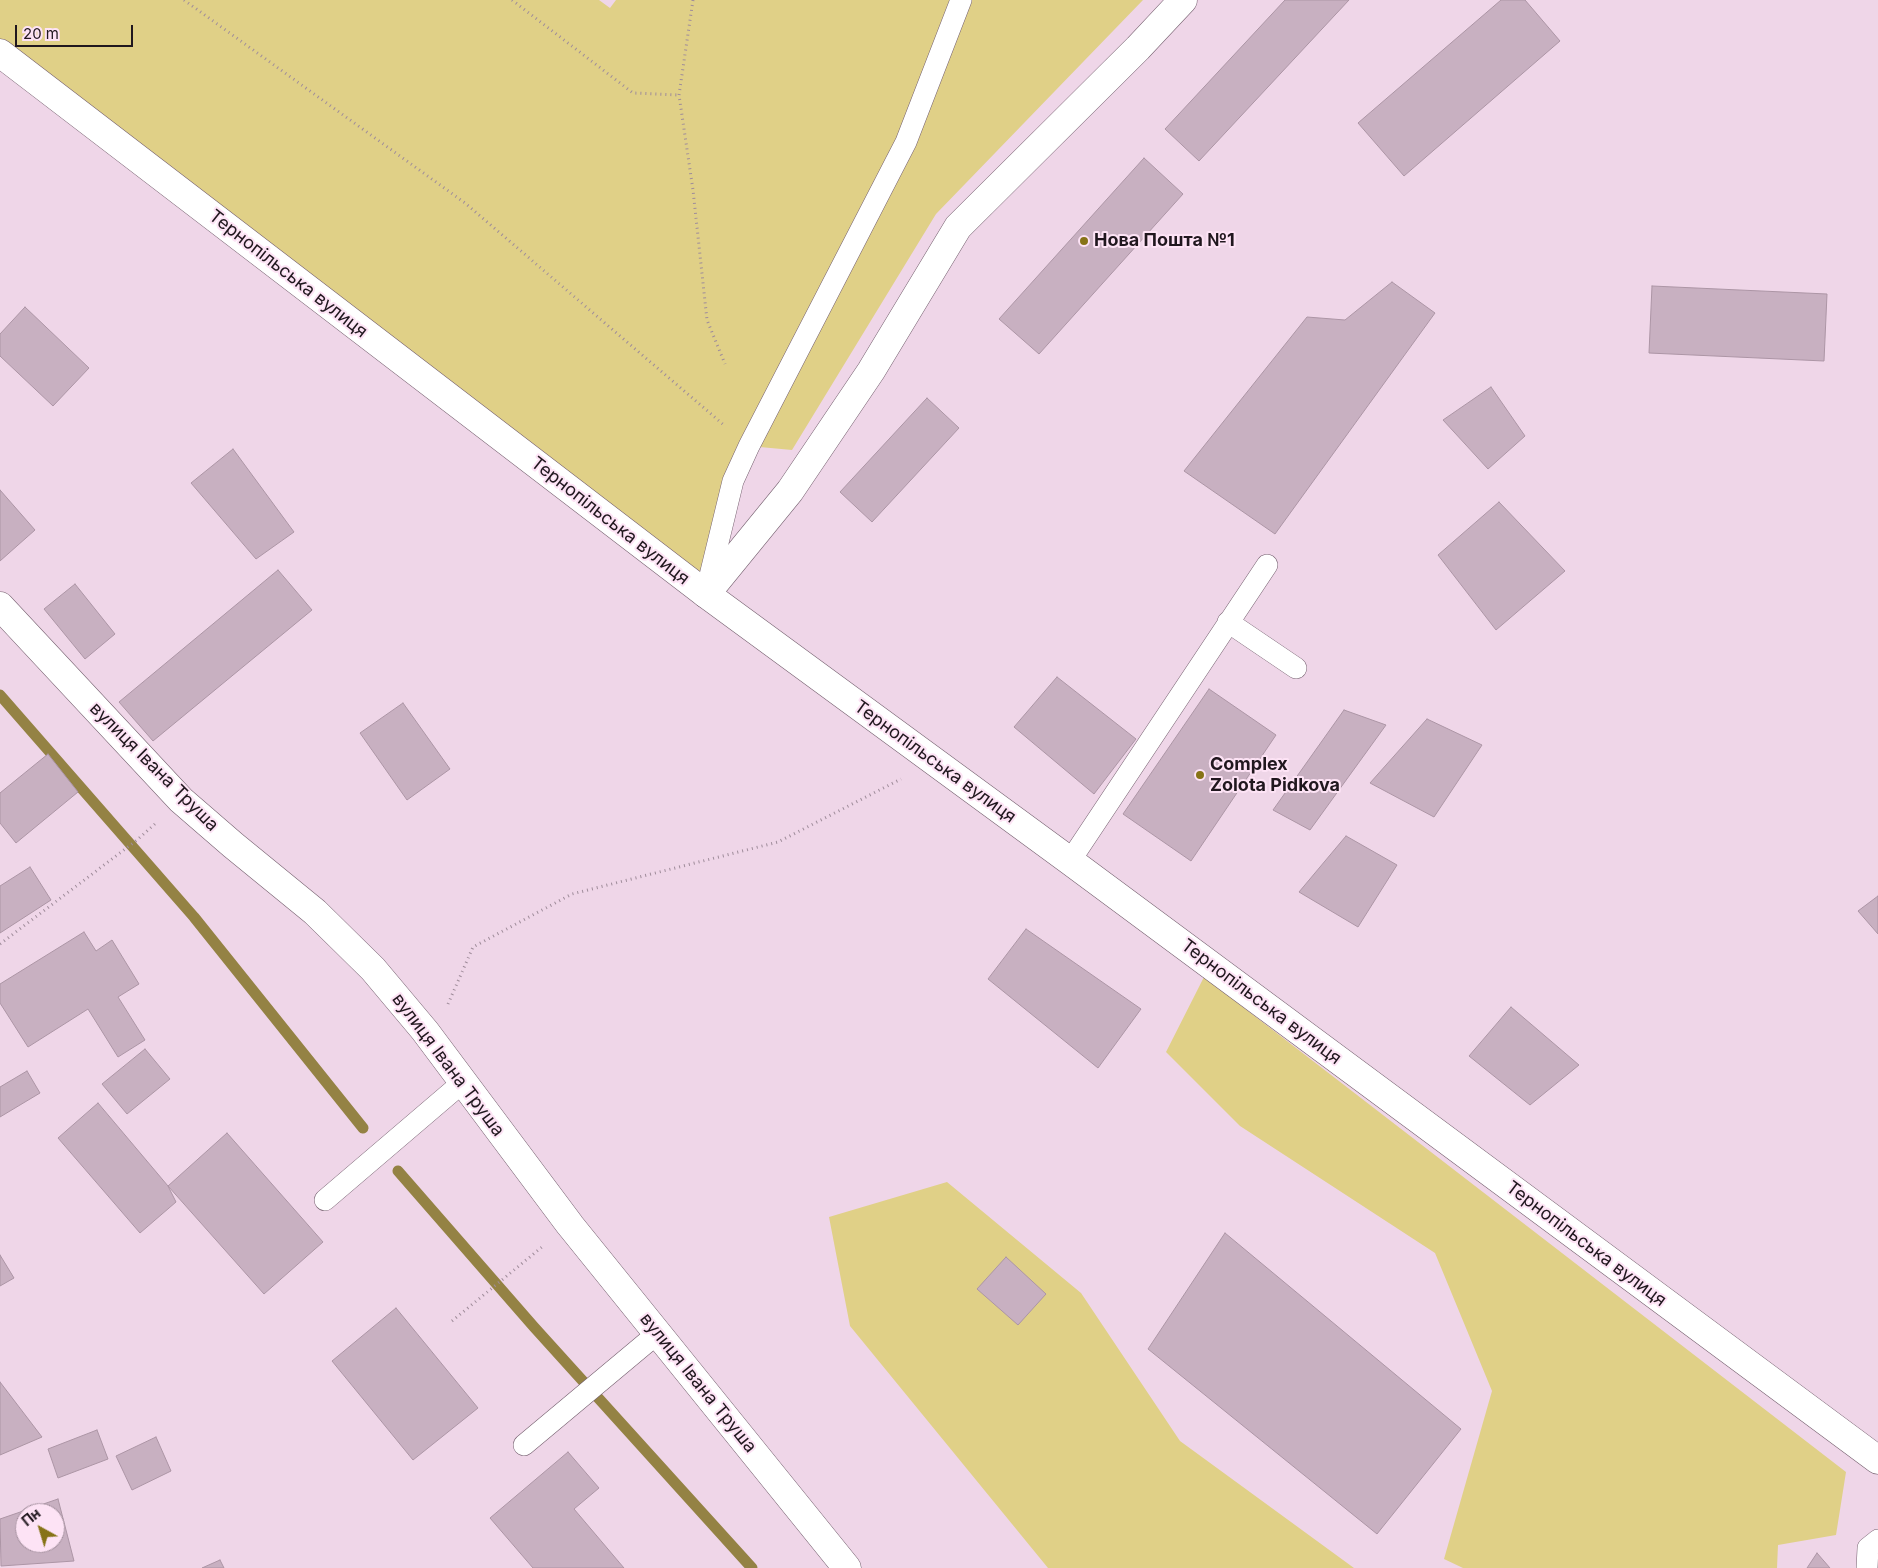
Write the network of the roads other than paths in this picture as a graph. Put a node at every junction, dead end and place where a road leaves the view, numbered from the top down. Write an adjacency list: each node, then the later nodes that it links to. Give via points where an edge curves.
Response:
1 (961, 0): 5 (lane, via 906,142 733,481)
2 (1183, 0): 5 (street, via 958,227 871,371 790,491)
3 (0, 53): 5 (street, Тернопільська вулиця)
4 (1267, 565): 7 (lane)
5 (706, 594): 9 (street, Тернопільська вулиця)
6 (0, 606): 10 (street, вулиця Івана Труша, via 182,800 315,912 374,969)
7 (1228, 622): 8 (lane); 9 (lane)
8 (1296, 668)
9 (1070, 861): 14 (street, Тернопільська вулиця)
10 (462, 1083): 11 (lane); 12 (street, вулиця Івана Труша, via 570,1225)
11 (325, 1200)
12 (658, 1333): 13 (lane); 16 (street, вулиця Івана Труша)
13 (524, 1445)
14 (1878, 1460)
15 (1878, 1540): 17 (lane, via 1868,1548)
16 (847, 1568)
17 (1867, 1568)

